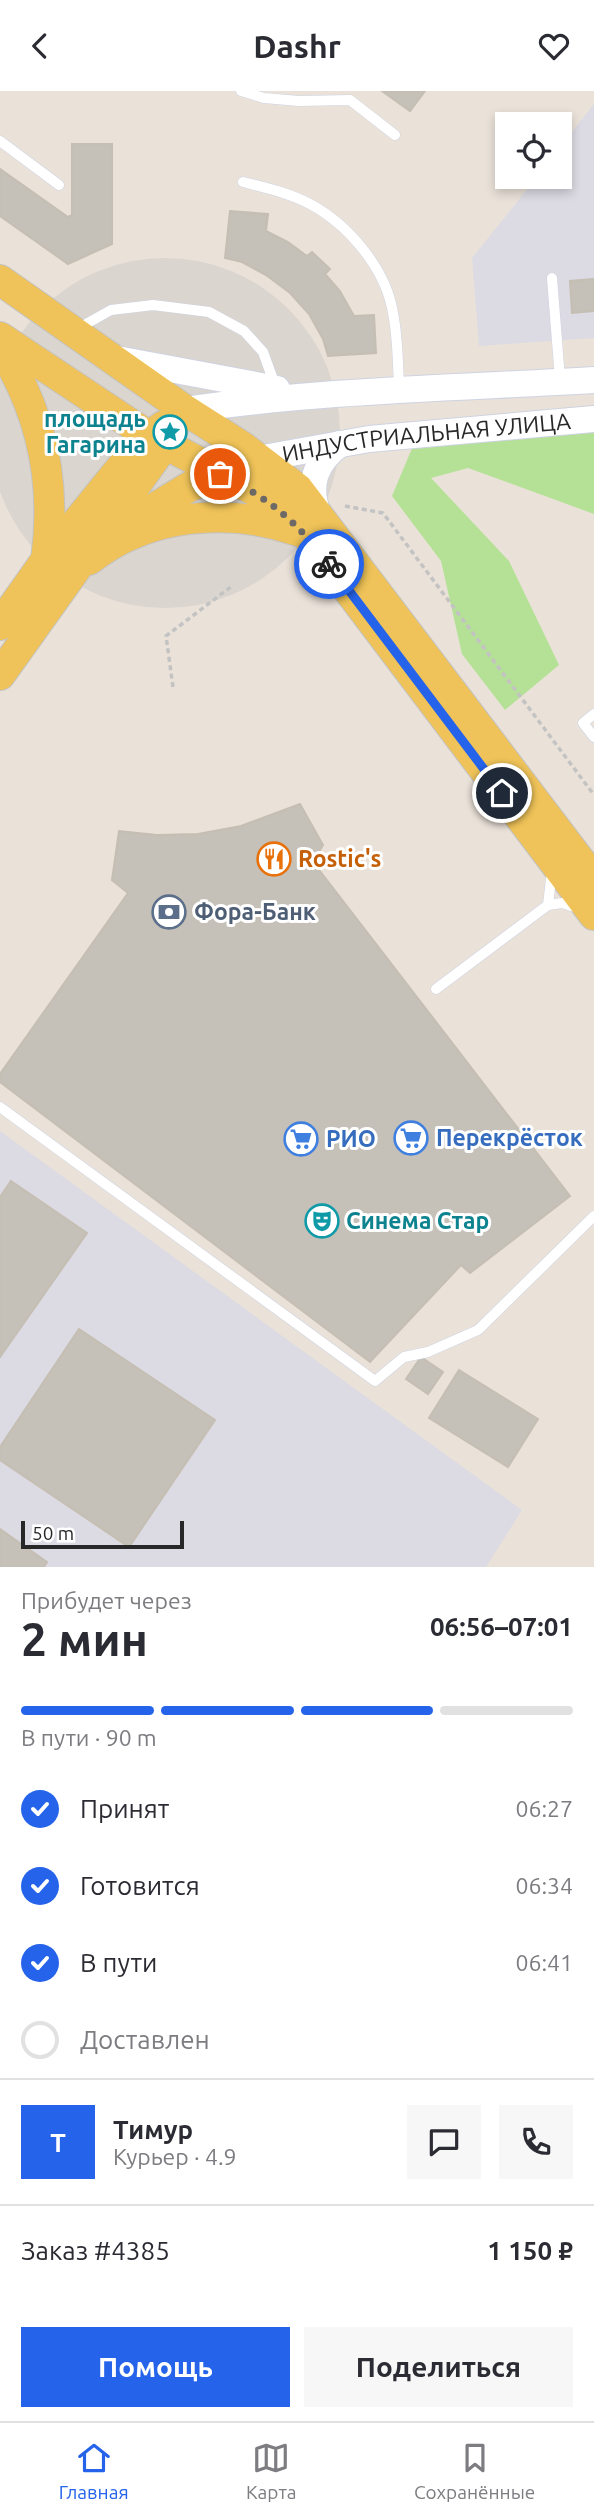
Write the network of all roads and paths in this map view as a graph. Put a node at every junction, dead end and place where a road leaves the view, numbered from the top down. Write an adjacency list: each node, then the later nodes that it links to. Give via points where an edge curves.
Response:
1 (241, 91): 2 (lane, via 299,101 350,100)
2 (395, 135)
3 (0, 141): 5 (lane)
4 (243, 183): 14 (lane, via 282,191 312,205 344,229 370,258 393,311)
5 (59, 185)
6 (552, 278): 13 (lane)
7 (0, 280): 8 (main road)
8 (73, 331): 11 (main road); 15 (lane, via 111,310 153,305 209,312 244,331 263,352)
9 (0, 337): 18 (main road)
10 (0, 346): 24 (main road, via 34,412 46,460 50,510)
11 (111, 358): 15 (street, ИНДУСТРИАЛЬНАЯ УЛИЦА); 16 (main road)
12 (594, 380): 13 (street, ИНДУСТРИАЛЬНАЯ УЛИЦА)
13 (560, 382): 14 (street, ИНДУСТРИАЛЬНАЯ УЛИЦА)
14 (399, 389): 15 (street, ИНДУСТРИАЛЬНАЯ УЛИЦА)
15 (270, 394): 16 (street, ИНДУСТРИАЛЬНАЯ УЛИЦА); 19 (street, via 250,411)
16 (185, 410): 18 (main road); 19 (main road)
17 (594, 419): 20 (street, ИНДУСТРИАЛЬНАЯ УЛИЦА)
18 (156, 440): 22 (main road); 24 (main road); 25 (main road)
19 (231, 440): 21 (main road); 22 (street)
20 (340, 443): 21 (street, ИНДУСТРИАЛЬНАЯ УЛИЦА); 23 (street, via 320,462 314,475 313,501)
21 (258, 459): 22 (main road); 23 (main road, via 298,489)
22 (220, 474): 23 (main road, via 276,506); 25 (main road, via 158,504)
23 (323, 518): 25 (main road, via 184,519 118,541); 32 (path, via 383,513); 33 (main road); 34 (main road)
24 (46, 560): 27 (main road)
25 (73, 573): 28 (main road)
26 (232, 586): 29 (path, via 166,636)
27 (0, 625)
28 (0, 675)
29 (173, 687)
30 (594, 714): 31 (lane, via 583,723)
31 (594, 737)
32 (594, 795)
33 (549, 856): 35 (lane); 36 (main road)
34 (594, 880)
35 (548, 905): 36 (lane); 37 (lane)
36 (592, 913)
37 (436, 989)
38 (0, 1107): 39 (lane, via 375,1381 404,1357 428,1352 478,1330)
39 (594, 1216)

